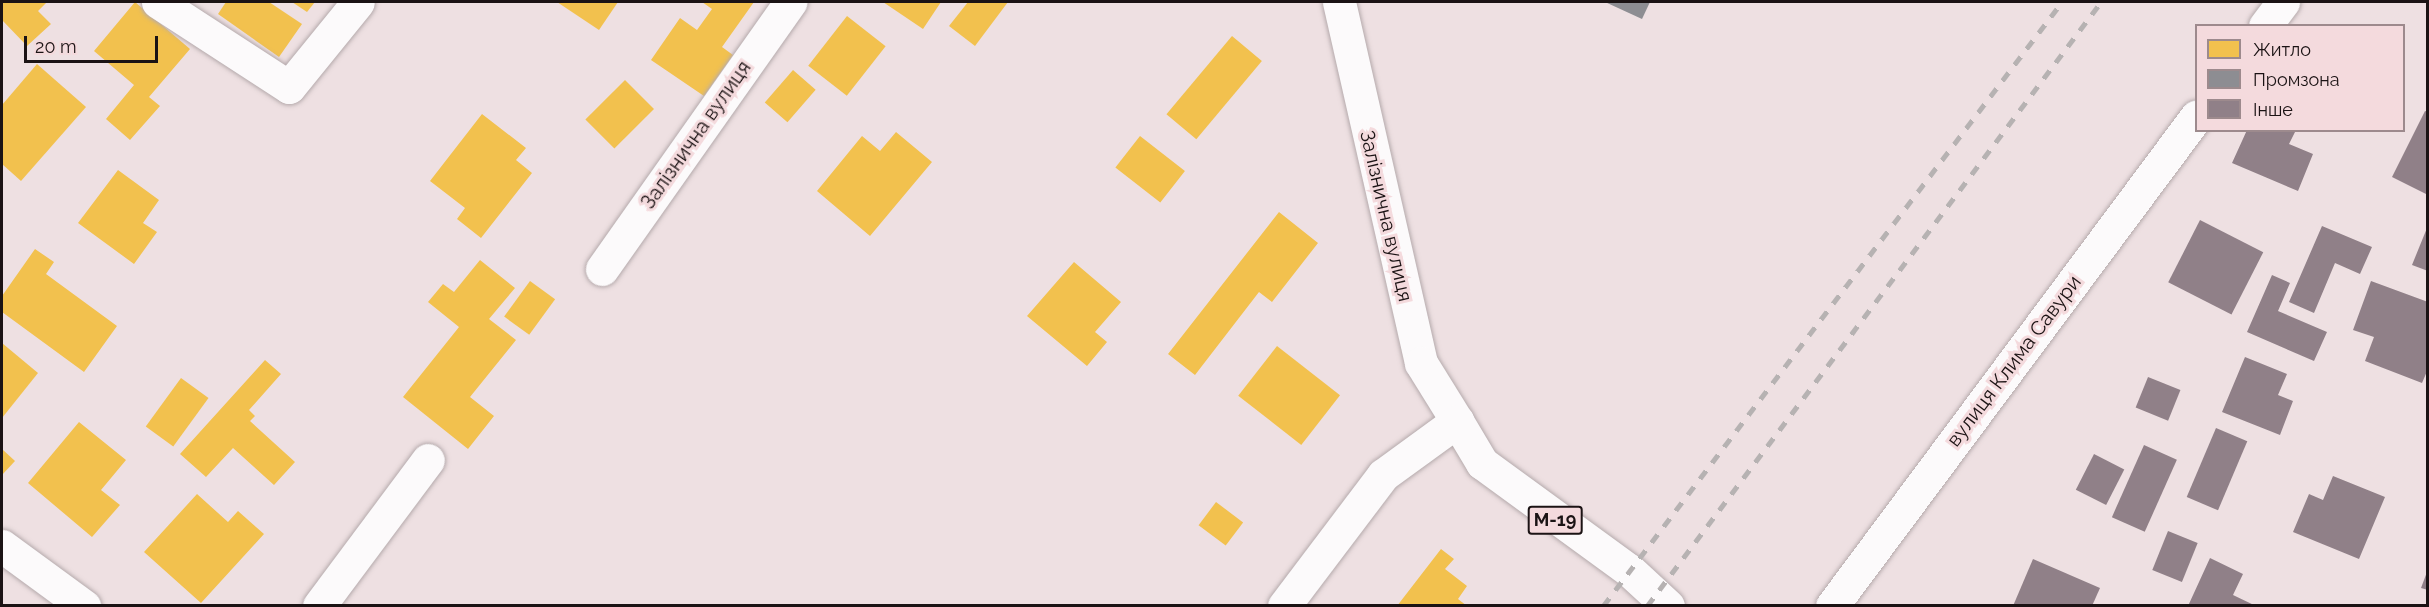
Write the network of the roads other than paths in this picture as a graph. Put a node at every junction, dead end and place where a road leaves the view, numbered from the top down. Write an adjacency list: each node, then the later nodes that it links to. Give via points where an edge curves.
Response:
1 (158, 2): 2 (main road, via 289,87)
2 (358, 2)
3 (790, 2): 8 (main road, Залізнична вулиця)
4 (1339, 2): 9 (main road, Залізнична вулиця / М-19, via 1421,363)
5 (2283, 2): 6 (main road)
6 (2266, 24)
7 (2195, 118): 16 (main road, вулиця Клима Савури)
8 (602, 269)
9 (1456, 421): 14 (main road, via 1383,475); 15 (main road, М-19, via 1482,463 1629,570)
10 (428, 460): 13 (main road)
11 (2, 546): 12 (main road)
12 (84, 606)
13 (319, 606)
14 (1284, 606)
15 (1668, 606)
16 (1832, 606)

